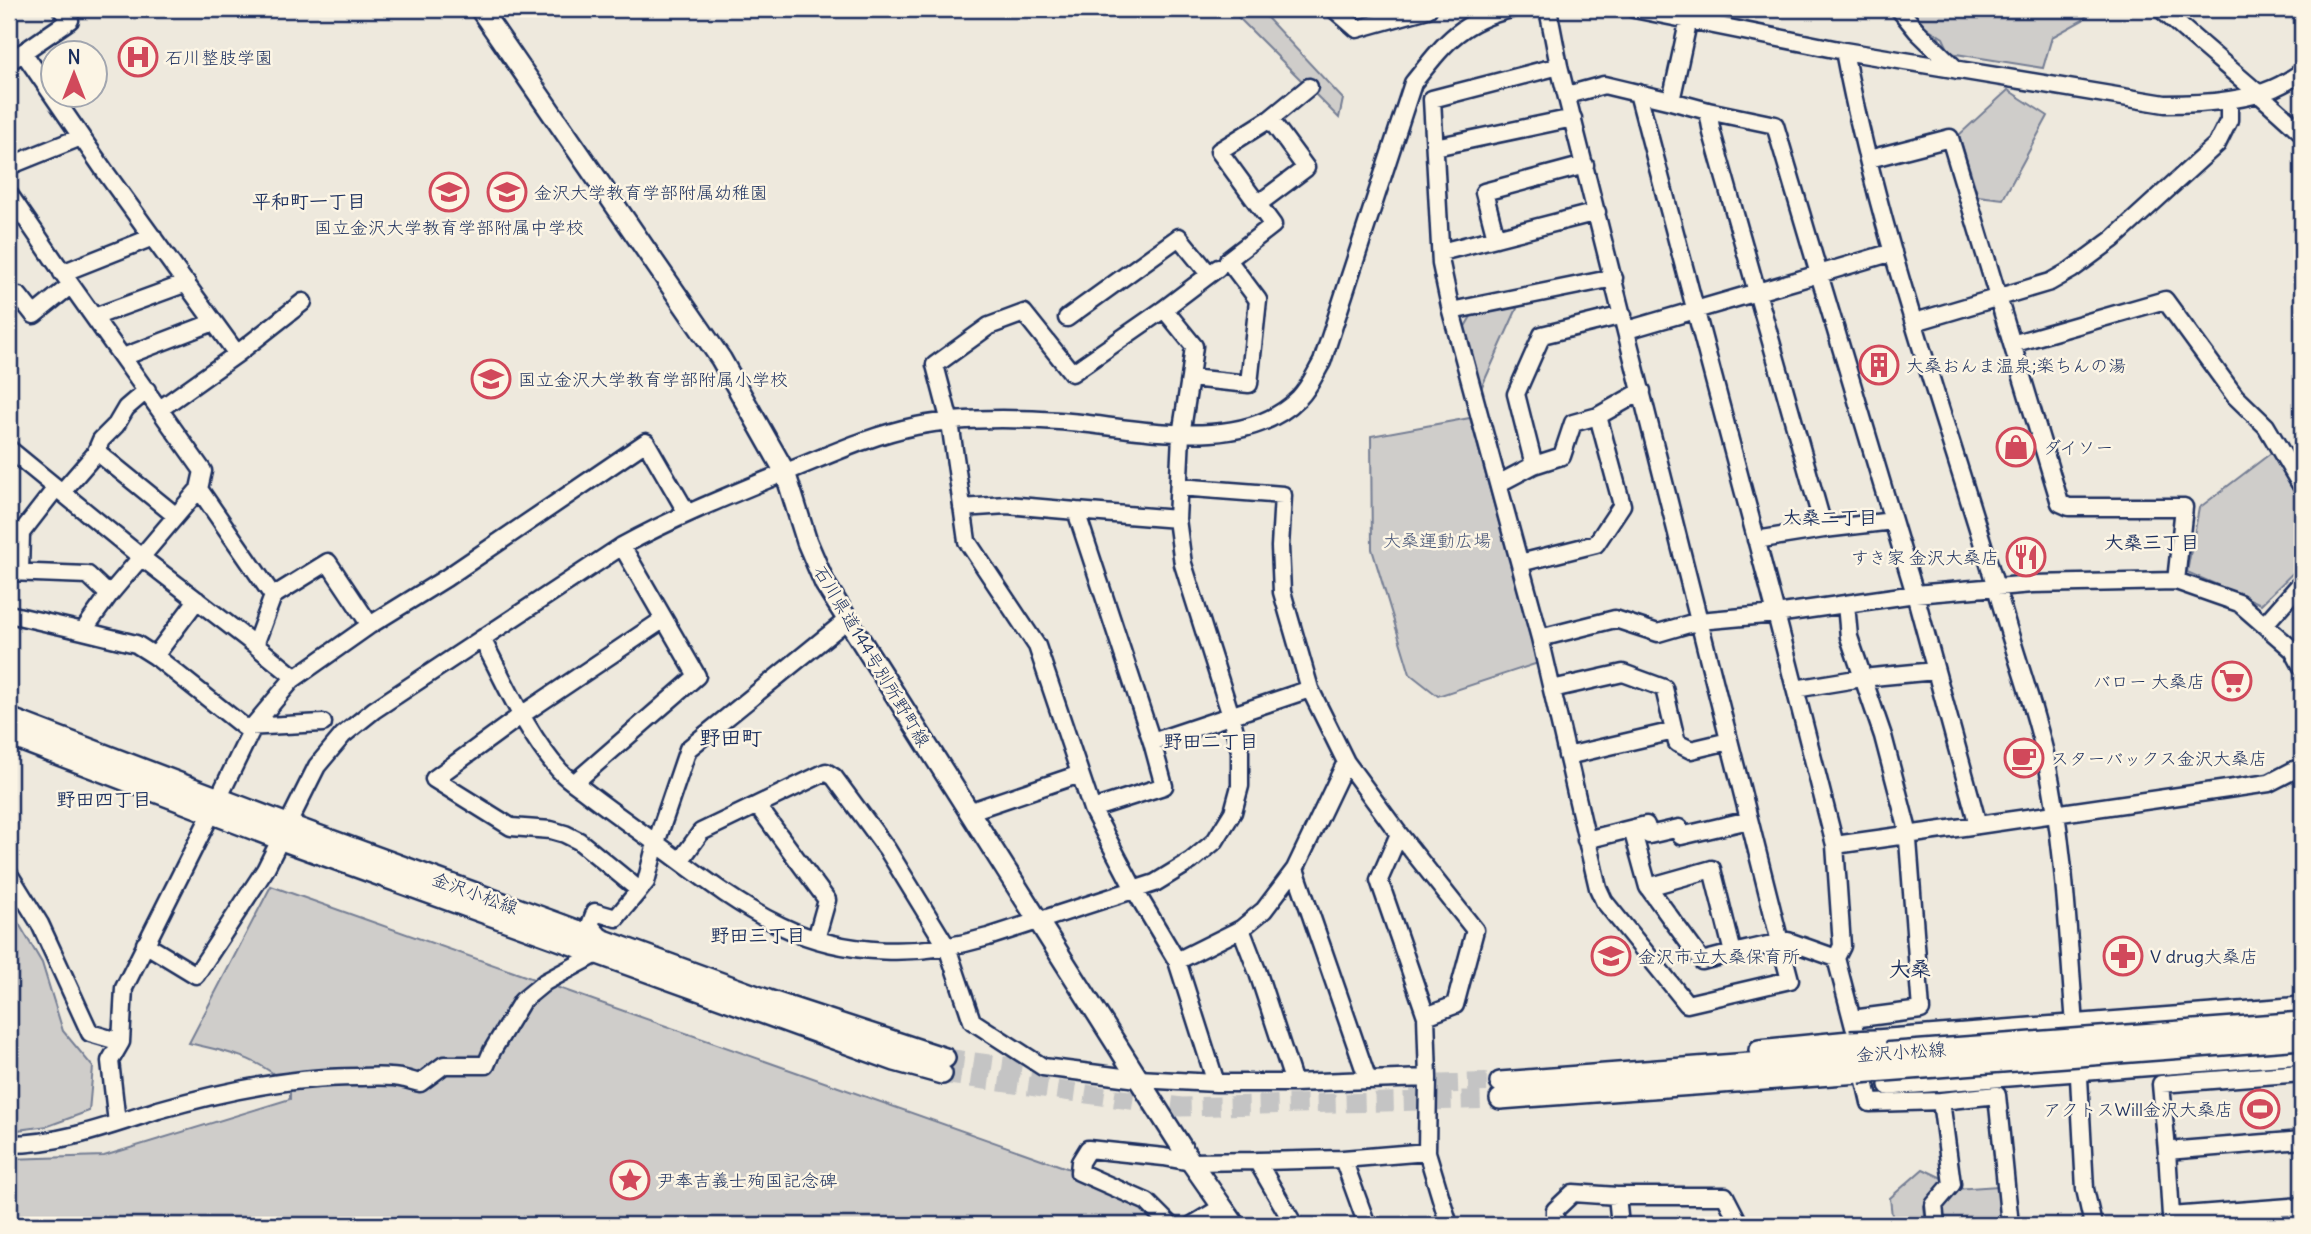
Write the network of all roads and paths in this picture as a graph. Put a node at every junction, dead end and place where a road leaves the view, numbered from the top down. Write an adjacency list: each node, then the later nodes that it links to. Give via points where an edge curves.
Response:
1 (61, 9): 12 (street, via 70,20)
2 (480, 9): 70 (main road, 石川県道144号別所野町線, via 721,359)
3 (1334, 9): 4 (street, via 1357,29)
4 (1428, 9)
5 (1511, 9): 66 (street, via 1489,14 1461,29 1413,83 1322,362 1301,396 1271,418 1231,431)
6 (1548, 9): 14 (street)
7 (1634, 9): 10 (street)
8 (1899, 9): 15 (street)
9 (2161, 9): 18 (street, via 2216,59)
10 (1689, 15): 11 (street); 22 (street)
11 (1844, 51): 15 (street); 29 (street)
12 (23, 52): 13 (street); 27 (street)
13 (9, 62)
14 (1559, 66): 20 (street); 28 (street, via 1432,99)
15 (1957, 70): 21 (street, via 2165,104)
16 (2302, 72): 18 (street)
17 (1309, 87): 25 (street)
18 (2266, 91): 21 (street); 26 (street)
19 (1638, 93): 20 (street, via 1604,85); 22 (street); 50 (street)
20 (1567, 95): 24 (street)
21 (2229, 100): 46 (street, via 2229,120 2217,144 2113,239 2050,282)
22 (1671, 101): 23 (street)
23 (1708, 111): 41 (street, via 1775,125); 45 (street)
24 (1573, 118): 28 (street); 30 (street)
25 (1270, 119): 33 (street, via 1306,168); 33 (street, via 1219,151)
26 (2302, 133)
27 (81, 137): 31 (street); 35 (street)
28 (1435, 147): 37 (street)
29 (1869, 159): 38 (street); 46 (street, via 1950,138)
30 (1585, 165): 34 (street); 36 (street, via 1484,192)
31 (9, 166)
32 (9, 194): 43 (street)
33 (1258, 204): 39 (street, via 1273,225)
34 (1597, 212): 36 (street); 42 (street)
35 (153, 237): 43 (street); 44 (street)
36 (1496, 238): 37 (street)
37 (1441, 252): 51 (street)
38 (1893, 252): 41 (street); 55 (street)
39 (1228, 260): 40 (street); 60 (street, via 1258,300 1249,384)
40 (1209, 274): 48 (street); 53 (street, via 1179,237)
41 (1819, 274): 45 (street); 81 (street)
42 (1614, 278): 51 (street); 56 (street)
43 (66, 279): 49 (street, via 34,315 19,296); 52 (street)
44 (187, 283): 52 (street); 54 (street)
45 (1758, 292): 50 (street); 83 (street)
46 (1999, 298): 55 (street); 57 (street)
47 (303, 302): 58 (street)
48 (1164, 309): 60 (street, via 1194,346); 65 (street, via 1072,373 1024,313 989,326 935,365)
49 (9, 310)
50 (1695, 310): 56 (street); 84 (street)
51 (1451, 312): 71 (street)
52 (94, 317): 59 (street)
53 (1067, 318)
54 (214, 322): 58 (street); 59 (street)
55 (1915, 322): 91 (street)
56 (1625, 323): 62 (street); 69 (street, via 1542,335 1516,394)
57 (2012, 344): 73 (street, via 2165,300 2235,396 2266,426); 89 (street, via 2060,503 2069,507 2184,507)
58 (237, 354): 63 (street)
59 (123, 357): 61 (street)
60 (1191, 378): 66 (street)
61 (147, 390): 63 (street); 68 (street, via 126,408)
62 (1642, 391): 64 (street); 101 (street)
63 (160, 409): 74 (street, via 203,471)
64 (1598, 416): 69 (street, via 1573,423 1562,456); 87 (street, via 1622,505 1596,544)
65 (950, 422): 66 (street, via 1027,419); 70 (street, via 916,426 862,442); 76 (street)
66 (1181, 435): 72 (street)
67 (9, 449): 75 (street)
68 (96, 451): 75 (street); 79 (street)
69 (1535, 465): 71 (street)
70 (786, 472): 78 (street); 100 (main road, 石川県道144号別所野町線, via 807,542)
71 (1498, 484): 87 (street)
72 (1179, 487): 80 (street); 113 (street, via 1283,495 1282,592)
73 (2302, 487)
74 (199, 489): 79 (street); 94 (street)
75 (59, 490): 82 (street); 86 (street)
76 (962, 508): 77 (street, via 1007,505); 128 (street, via 967,541 1037,646)
77 (1076, 511): 80 (street); 124 (street)
78 (687, 513): 85 (street); 103 (street, via 646,442)
79 (176, 516): 86 (street)
80 (1177, 519): 117 (street, via 1183,564)
81 (1893, 521): 83 (street); 92 (street)
82 (15, 529): 88 (street)
83 (1824, 529): 84 (street)
84 (1756, 540): 97 (street)
85 (622, 546): 99 (street); 106 (street)
86 (141, 557): 93 (street); 95 (street)
87 (1520, 563): 105 (street)
88 (15, 572): 93 (street, via 89,575)
89 (2176, 581): 91 (street); 102 (street, via 2239,603)
90 (2302, 582): 102 (street)
91 (1996, 588): 92 (street); 134 (street, via 2045,756)
92 (1915, 594): 96 (street); 110 (street)
93 (109, 595): 104 (street)
94 (273, 596): 103 (street, via 328,562); 107 (street)
95 (197, 600): 107 (street); 108 (street)
96 (1846, 604): 97 (street); 111 (street, via 1849,637)
97 (1776, 614): 101 (street); 114 (street)
98 (11, 619): 104 (street)
99 (664, 620): 116 (street); 129 (street, via 697,676)
100 (847, 620): 133 (main road, 石川県道144号別所野町線); 142 (street, via 688,749)
101 (1699, 621): 105 (street, via 1658,634 1615,619); 123 (street)
102 (2265, 624): 109 (street, via 2293,650)
103 (370, 625): 112 (street)
104 (83, 631): 108 (street, via 136,644)
105 (1540, 638): 115 (street)
106 (482, 639): 116 (street); 138 (street, via 343,735 317,766)
107 (255, 645): 112 (street, via 292,675)
108 (155, 656): 120 (street, via 243,727)
109 (2302, 667)
110 (1935, 671): 111 (street); 136 (street)
111 (1862, 678): 114 (street); 140 (street, via 1883,736)
112 (292, 680): 120 (street)
113 (1310, 689): 117 (street); 126 (street)
114 (1795, 689): 143 (street)
115 (1552, 690): 121 (street, via 1623,673 1664,688); 125 (street)
116 (523, 714): 129 (street, via 541,747); 149 (street, via 434,779 511,827 551,830 579,841)
117 (1231, 716): 124 (street); 148 (street, via 1240,751 1240,786 1233,813 1215,841 1191,861 1155,883)
118 (9, 718): 130 (main road, 金沢小松線)
119 (323, 723): 120 (street)
120 (254, 725): 130 (street)
121 (1674, 731): 123 (street, via 1676,743 1691,751); 125 (street)
122 (9, 736): 130 (main road, 金沢小松線)
123 (1729, 741): 135 (street)
124 (1152, 742): 132 (street, via 1164,786)
125 (1567, 756): 141 (street)
126 (1346, 762): 139 (street); 145 (street)
127 (2302, 766): 134 (street, via 2269,783)
128 (1080, 774): 132 (street); 133 (street)
129 (574, 783): 142 (street)
130 (215, 805): 138 (main road, 金沢小松線); 154 (street)
131 (757, 805): 144 (street, via 702,832); 152 (street, via 827,900); 156 (street, via 826,772 834,777 887,849)
132 (1092, 809): 148 (street)
133 (968, 811): 150 (main road, 石川県道144号別所野町線)
134 (2056, 813): 136 (street); 164 (street)
135 (1749, 820): 137 (street, via 1681,836 1679,828 1649,835 1646,825); 153 (street)
136 (1978, 825): 140 (street)
137 (1632, 829): 141 (street); 147 (street)
138 (284, 832): 154 (street, via 265,870 196,975); 155 (main road, 金沢小松線)
139 (1398, 834): 161 (street, via 1379,880); 161 (street, via 1475,930 1455,1005)
140 (1907, 834): 143 (street); 162 (street, via 1922,1010)
141 (1587, 840): 153 (street, via 1604,901 1687,1004 1790,980)
142 (656, 843): 144 (street); 149 (street, via 646,882)
143 (1835, 845): 158 (street, via 1842,946)
144 (680, 861): 152 (street, via 754,912)
145 (1296, 869): 151 (street, via 1265,910); 174 (street)
146 (9, 874): 166 (street, via 40,924 90,1033)
147 (1648, 887): 157 (street, via 1702,961); 157 (street, via 1712,869)
148 (1134, 889): 150 (street); 159 (street)
149 (639, 890): 155 (street, via 616,918 594,912 590,925)
150 (1038, 921): 156 (street); 173 (main road, 石川県道144号別所野町線)
151 (1241, 929): 159 (street); 176 (street)
152 (816, 939): 156 (street, via 869,950)
153 (1780, 942): 157 (street); 158 (street)
154 (145, 944): 166 (street, via 124,988)
155 (600, 947): 169 (main road, 金沢小松線, via 895,1061); 178 (street, via 522,1001 486,1065 444,1065 420,1083 378,1077 317,1077 260,1084)
156 (947, 947): 173 (street, via 971,1021 1043,1067)
157 (1733, 953)
158 (1836, 958): 162 (street)
159 (1177, 961): 175 (street)
160 (2302, 1007): 164 (main road)
161 (1426, 1016): 172 (street)
162 (1852, 1019): 177 (street, via 1870,1102)
163 (2302, 1022): 168 (main road, 金沢小松線, bridge)
164 (2075, 1024): 168 (main road, bridge, via 1876,1040); 170 (street)
165 (2302, 1040): 168 (main road, 金沢小松線, bridge)
166 (121, 1042): 178 (street, via 110,1061)
167 (2302, 1054): 170 (main road)
168 (1856, 1064): 168 (main road, 金沢小松線, via 1572,1077 1500,1091 1555,1096); 170 (main road, via 1889,1084)
169 (944, 1066)
170 (2079, 1071): 200 (street, via 2085,1189)
171 (2302, 1073): 181 (street, via 2161,1084)
172 (1427, 1078): 174 (street); 182 (street)
173 (1138, 1079): 175 (street); 185 (main road, 石川県道144号別所野町線)
174 (1368, 1080): 176 (street)
175 (1216, 1083): 176 (street)
176 (1294, 1083)
177 (1941, 1101): 198 (street, via 1952,1184 1934,1205); 199 (street, via 1997,1095)
178 (117, 1123): 180 (street, via 70,1138)
179 (2302, 1140): 181 (street)
180 (9, 1144)
181 (2167, 1151): 187 (street, via 2171,1216)
182 (1427, 1153): 183 (street); 194 (street)
183 (1343, 1159): 184 (street); 193 (street)
184 (1257, 1161): 185 (street); 192 (street)
185 (1191, 1162): 188 (main road, 石川県道144号別所野町線); 189 (street, via 1088,1150 1080,1162 1079,1172 1147,1202)
186 (1617, 1196): 195 (street, via 1573,1193 1555,1210); 196 (street); 197 (street, via 1725,1196)
187 (2300, 1206): 201 (street)
188 (1223, 1207): 190 (street); 191 (main road, 石川県道144号別所野町線)
189 (1170, 1225)
190 (1192, 1225)
191 (1235, 1225)
192 (1294, 1225)
193 (1367, 1225)
194 (1449, 1225)
195 (1555, 1225)
196 (1620, 1225)
197 (1740, 1225)
198 (1936, 1225)
199 (2010, 1225)
200 (2093, 1225)
201 (2298, 1225)

